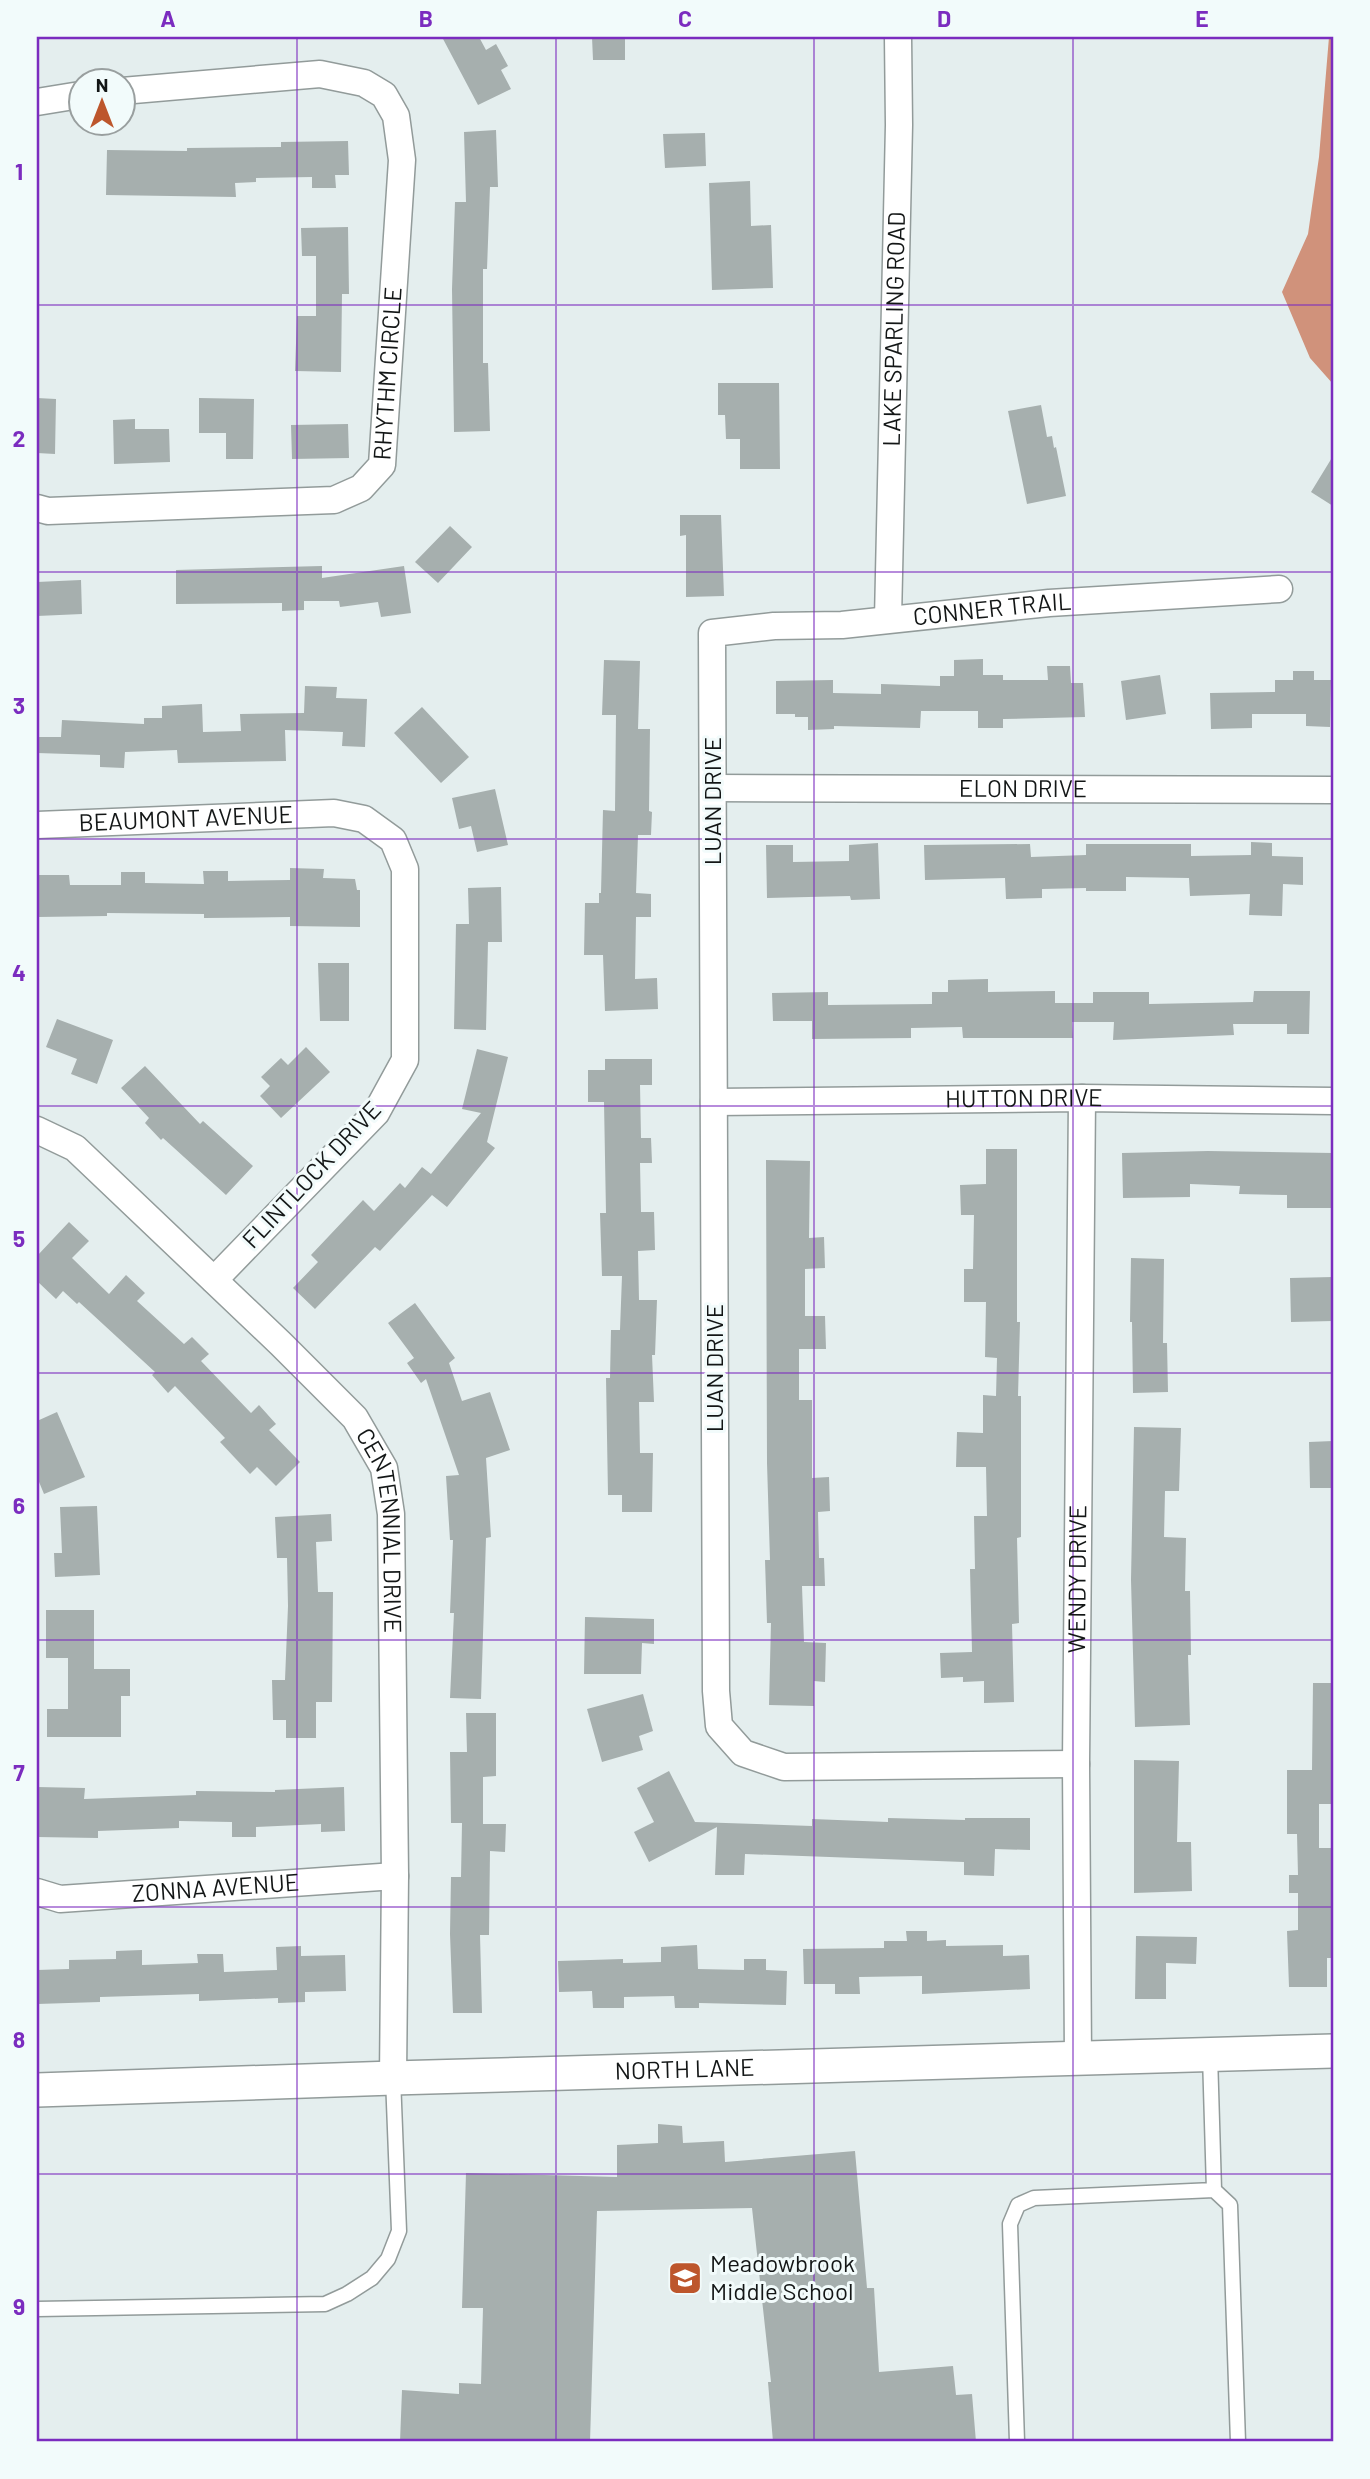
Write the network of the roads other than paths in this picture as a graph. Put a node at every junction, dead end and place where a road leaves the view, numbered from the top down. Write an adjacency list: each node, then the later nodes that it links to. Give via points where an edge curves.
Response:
1 (898, 37): 7 (street, LAKE SPARLING ROAD)
2 (136, 90): 5 (street, RHYTHM CIRCLE, via 320,74 364,83 384,95 397,116 402,160 382,465 361,488 334,500)
3 (66, 98): 4 (street)
4 (37, 102)
5 (37, 508)
6 (1279, 589): 7 (street, CONNER TRAIL)
7 (888, 619): 8 (street, CONNER TRAIL, via 725,631 712,633)
8 (711, 639): 9 (street, LUAN DRIVE)
9 (713, 788): 10 (street, ELON DRIVE); 14 (street, LUAN DRIVE)
10 (1333, 790)
11 (334, 813): 12 (street, BEAUMONT AVENUE); 17 (street, FLINTLOCK DRIVE, via 364,819 393,840 405,869 405,1060 376,1113)
12 (37, 825)
13 (1082, 1098): 14 (street, HUTTON DRIVE); 15 (street, HUTTON DRIVE); 18 (street, WENDY DRIVE)
14 (714, 1101): 18 (street, LUAN DRIVE, via 719,1726 743,1753 784,1767)
15 (1333, 1101)
16 (37, 1130): 17 (street, CENTENNIAL DRIVE, via 75,1148)
17 (214, 1280): 19 (street, CENTENNIAL DRIVE, via 355,1418 384,1468 391,1514)
18 (1076, 1764): 23 (street, WENDY DRIVE)
19 (395, 1876): 20 (street, ZONNA AVENUE, via 60,1899); 24 (street, CENTENNIAL DRIVE)
20 (37, 1892)
21 (1333, 2051): 22 (street, NORTH LANE)
22 (1210, 2055): 23 (street, NORTH LANE); 26 (lane)
23 (1078, 2059): 24 (street, NORTH LANE)
24 (393, 2078): 25 (street, NORTH LANE); 27 (lane, via 398,2231 387,2259 372,2278 325,2304)
25 (37, 2090)
26 (1214, 2190): 28 (lane, via 1034,2198 1018,2205 1010,2224); 29 (lane, via 1230,2205)
27 (37, 2309)
28 (1017, 2442)
29 (1238, 2442)

